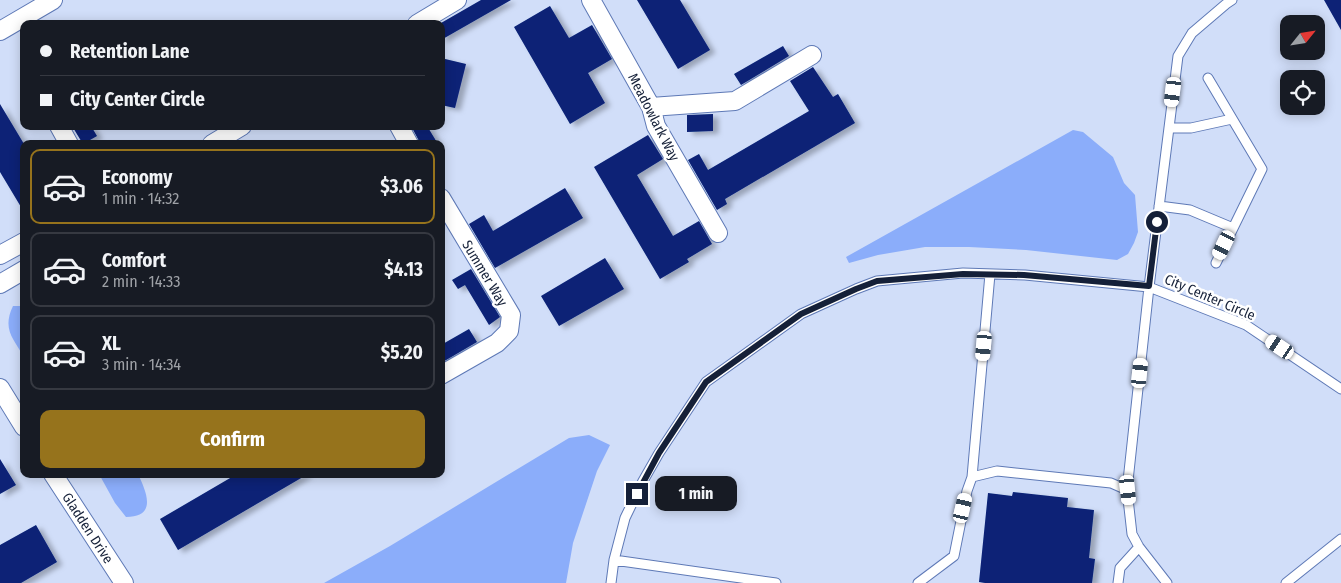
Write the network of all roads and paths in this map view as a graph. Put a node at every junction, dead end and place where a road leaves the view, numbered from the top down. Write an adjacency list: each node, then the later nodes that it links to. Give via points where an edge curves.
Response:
1 (53, 0): 6 (street)
2 (457, 0): 5 (street)
3 (590, 0): 9 (street, Meadowlark Way)
4 (1232, 0): 11 (lane, via 1192,33 1178,56)
5 (424, 20)
6 (0, 31)
7 (812, 55): 9 (street, via 734,101)
8 (1208, 78): 10 (lane)
9 (651, 106): 17 (street, Meadowlark Way, via 656,126)
10 (1232, 119): 11 (lane, via 1191,128); 16 (lane, via 1262,169)
11 (1169, 128): 15 (lane)
12 (235, 130): 13 (street)
13 (219, 140)
14 (445, 205): 25 (street, Summer Way, via 511,315 509,331 497,343)
15 (1159, 206): 16 (lane, via 1190,210); 24 (lane)
16 (1233, 228): 20 (lane)
17 (718, 233)
18 (20, 244): 19 (street)
19 (0, 255)
20 (1216, 263)
21 (20, 272): 23 (street)
22 (990, 274): 24 (lane, City Center Circle); 29 (lane); 34 (lane, City Center Circle, via 877,281 801,314 706,382 643,481 626,518)
23 (0, 284)
24 (1149, 286): 27 (lane, City Center Circle, via 1246,325); 31 (lane)
25 (445, 373)
26 (0, 388): 28 (street)
27 (1341, 389)
28 (20, 420)
29 (972, 477): 31 (lane, via 997,471 1111,483); 38 (lane, via 954,556)
30 (56, 478): 35 (street, Gladden Drive)
31 (1128, 490): 33 (lane, via 1132,534)
32 (1341, 539): 41 (lane)
33 (1139, 547): 39 (lane, via 1120,568); 40 (lane)
34 (614, 560): 36 (lane, City Center Circle); 37 (lane)
35 (124, 583)
36 (611, 583)
37 (776, 583)
38 (918, 583)
39 (1118, 583)
40 (1167, 583)
41 (1286, 583)

